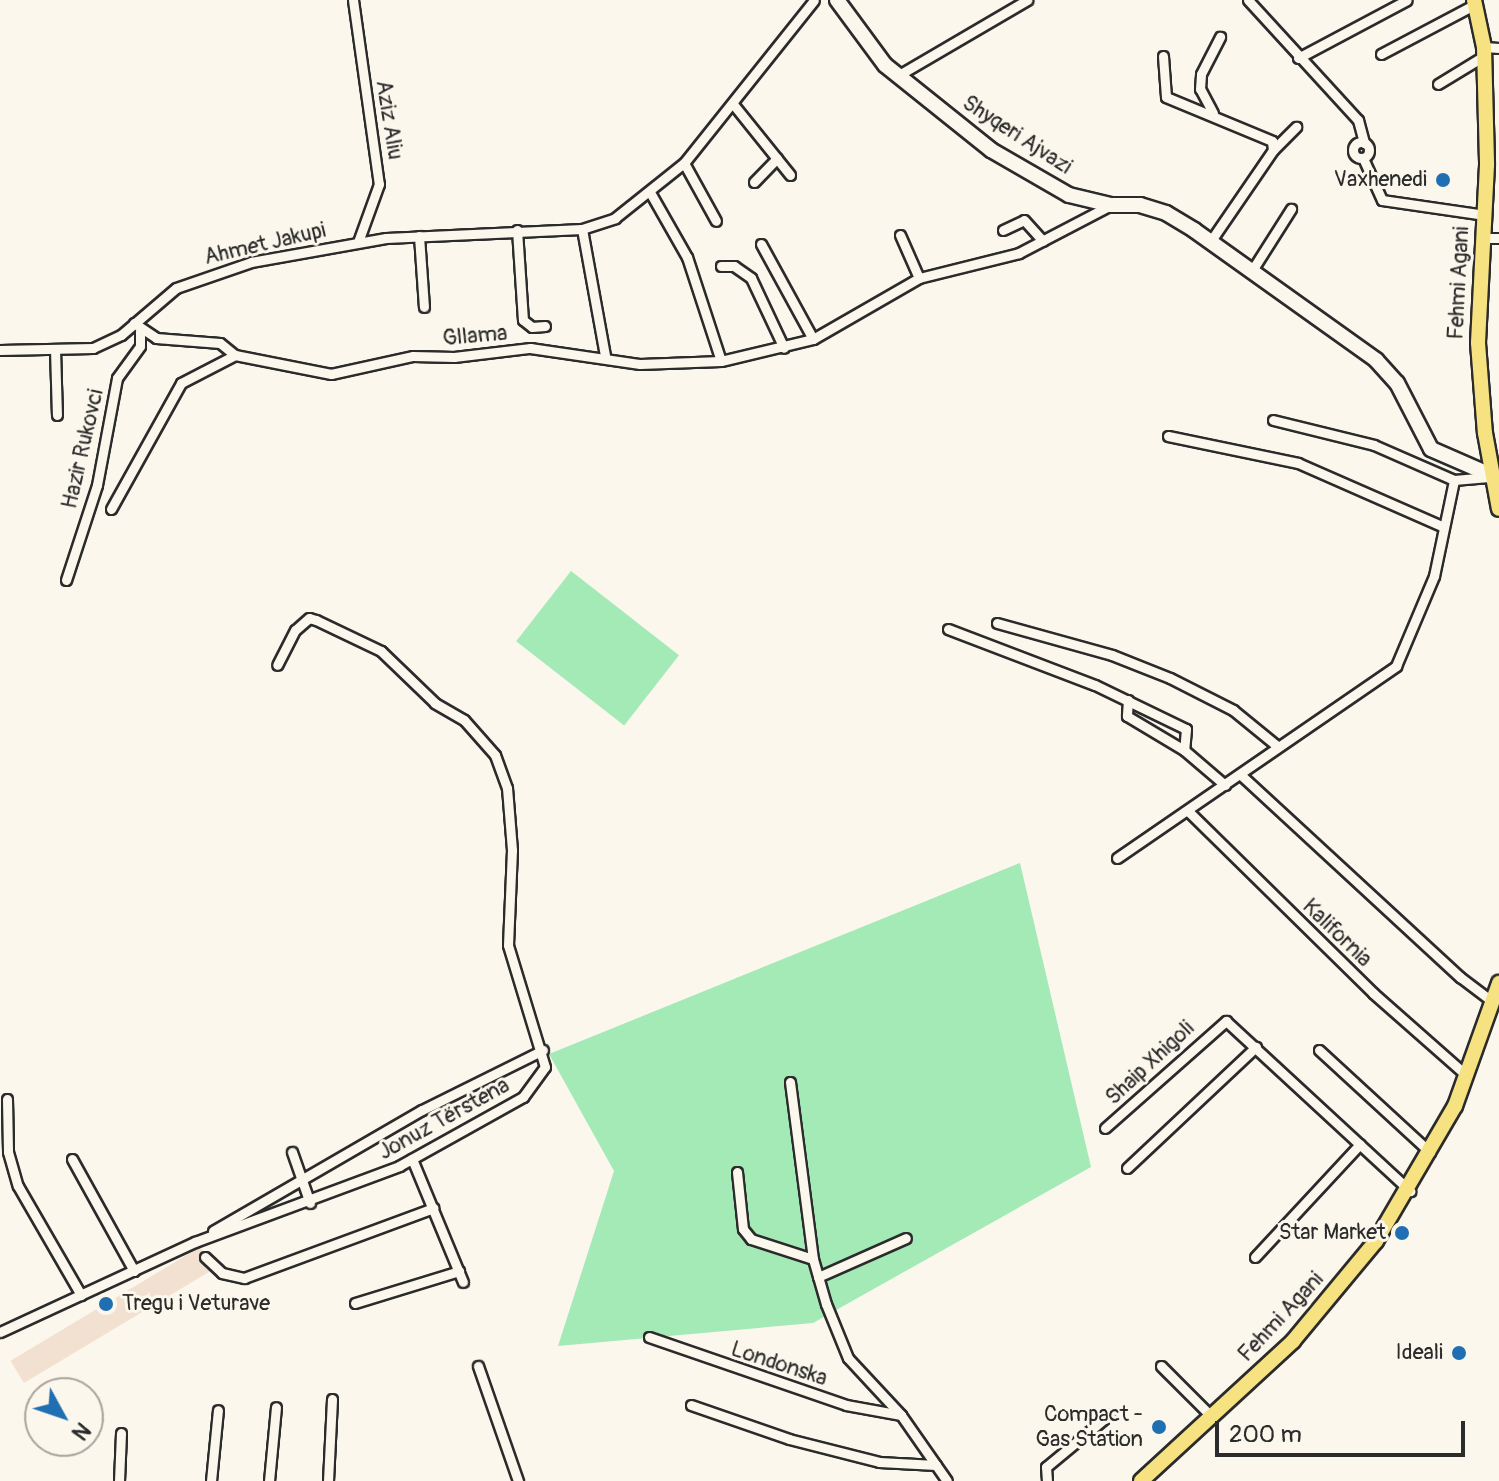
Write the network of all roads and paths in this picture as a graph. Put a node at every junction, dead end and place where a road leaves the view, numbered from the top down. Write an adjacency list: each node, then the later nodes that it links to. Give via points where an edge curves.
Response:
1 (353, 0): 36 (street, Aziz Aliu, via 379,184)
2 (814, 0): 15 (street, Ahmet Jakupi)
3 (837, 0): 13 (street, Shyqeri Ajvazi, via 867,47)
4 (1027, 0): 13 (street)
5 (1248, 0): 12 (street, via 1275,25)
6 (1407, 0): 12 (street)
7 (1475, 2): 9 (main road, Fehmi Agani); 10 (street, Fehmi Agani)
8 (1220, 37): 16 (street, via 1201,74 1200,89)
9 (1489, 50): 14 (street); 26 (main road, Fehmi Agani)
10 (1381, 54)
11 (1163, 56): 16 (street, via 1166,97)
12 (1298, 58): 26 (street, via 1358,120 1369,151 1363,158 1382,200)
13 (897, 76): 24 (street, Shyqeri Ajvazi, via 991,150 1048,186)
14 (1438, 84)
15 (733, 104): 19 (street); 20 (street, Ahmet Jakupi)
16 (1213, 113): 18 (street, via 1272,141)
17 (1296, 127): 18 (street)
18 (1273, 150): 37 (street)
19 (777, 158): 21 (street); 22 (street)
20 (684, 163): 23 (street, Ahmet Jakupi); 27 (street)
21 (790, 175)
22 (754, 182)
23 (651, 194): 28 (street, Ahmet Jakupi, via 615,218); 51 (street, via 687,257)
24 (1111, 205): 35 (street, Gllama); 37 (street, Shyqeri Ajvazi, via 1140,205 1166,213)
25 (1291, 209): 40 (street)
26 (1485, 215): 33 (main road, Fehmi Agani)
27 (716, 221)
28 (582, 229): 29 (street, Ahmet Jakupi); 50 (street)
29 (517, 230): 32 (street, Ahmet Jakupi); 43 (street, via 523,320)
30 (1003, 230): 35 (street, via 1024,220)
31 (900, 235): 41 (street)
32 (419, 236): 36 (street, Ahmet Jakupi); 42 (street)
33 (1482, 238): 34 (street); 55 (main road, Fehmi Agani, via 1478,343)
34 (1499, 238)
35 (1043, 241): 41 (street, Gllama, via 1019,253)
36 (358, 242): 44 (street, Ahmet Jakupi, via 208,274 176,288)
37 (1210, 242): 40 (street, Shyqeri Ajvazi)
38 (761, 244): 45 (street)
39 (721, 266): 46 (street, via 734,266 751,278)
40 (1251, 272): 55 (street, Shyqeri Ajvazi, via 1376,360 1397,383 1431,449)
41 (919, 278): 45 (street, Gllama)
42 (424, 307)
43 (545, 326)
44 (137, 327): 47 (street, Ahmet Jakupi, via 93,348); 49 (street, Gllama, via 156,338 220,343); 60 (street, Hazir Rukovci, via 140,346 117,378 97,485)
45 (813, 339): 46 (street, Gllama)
46 (784, 348): 51 (street, Gllama)
47 (55, 349): 48 (street, Ahmet Jakupi); 52 (street)
48 (0, 350)
49 (235, 355): 50 (street, Gllama, via 331,374 413,356 530,348); 57 (street, via 181,383)
50 (605, 356): 51 (street, Gllama, via 640,364)
51 (721, 361)
52 (57, 415)
53 (1273, 420): 56 (street, via 1374,445)
54 (1168, 436): 59 (street, via 1298,463)
55 (1490, 476): 56 (street); 58 (main road, Fehmi Agani)
56 (1454, 480): 59 (street)
57 (111, 509)
58 (1499, 509)
59 (1444, 527): 65 (street, via 1434,576 1403,657 1367,688)
60 (66, 580)
61 (997, 623): 65 (street, via 1112,655 1170,678 1233,710)
62 (948, 629): 64 (street)
63 (277, 665): 73 (street, via 295,630 309,618 316,620 381,651 435,703 464,720 495,755 507,788 512,850 508,945)
64 (1128, 700): 66 (street, via 1127,716); 66 (street, via 1186,729)
65 (1277, 746): 67 (street)
66 (1184, 750): 68 (street)
67 (1242, 776): 68 (street); 71 (street, via 1460,977)
68 (1225, 785): 69 (street)
69 (1188, 811): 70 (street); 75 (street, Kalifornia, via 1228,855)
70 (1117, 858)
71 (1497, 990): 75 (main road, Fehmi Agani)
72 (1256, 1047): 78 (street, Shaip Xhigoli, via 1226,1021); 79 (street, Shaip Xhigoli); 84 (street)
73 (543, 1050): 83 (street, Jonuz Tërstena, via 545,1067 523,1097); 86 (street)
74 (1319, 1050): 81 (street)
75 (1467, 1076): 81 (main road, Fehmi Agani)
76 (790, 1082): 94 (street, Londonska)
77 (7, 1099): 99 (street, via 8,1152 18,1186)
78 (1105, 1128)
79 (1360, 1144): 87 (street, Shaip Xhigoli); 93 (street)
80 (292, 1152): 86 (street)
81 (1430, 1152): 87 (main road, Fehmi Agani)
82 (72, 1159): 95 (street)
83 (412, 1159): 88 (street, Jonuz Tërstena); 89 (street)
84 (1127, 1168)
85 (737, 1172): 94 (street, via 743,1229 751,1239)
86 (303, 1178): 88 (street); 91 (street)
87 (1410, 1191): 111 (main road, Fehmi Agani, via 1324,1306)
88 (310, 1203): 91 (street, Jonuz Tërstena)
89 (433, 1208): 92 (street, via 244,1278 222,1273); 96 (street)
90 (906, 1238): 97 (street)
91 (195, 1242): 95 (street, Jonuz Tërstena)
92 (205, 1257)
93 (1255, 1257)
94 (813, 1259): 97 (street, Londonska)
95 (134, 1271): 99 (street, Jonuz Tërstena)
96 (459, 1271): 98 (street); 100 (street)
97 (818, 1277): 110 (street, Londonska, via 848,1358)
98 (463, 1282)
99 (81, 1295): 101 (street, Jonuz Tërstena)
100 (355, 1303)
101 (0, 1332)
102 (649, 1337): 110 (street, Londonska, via 831,1400)
103 (478, 1366): 118 (street)
104 (1161, 1366): 111 (street)
105 (332, 1399): 117 (street)
106 (691, 1405): 113 (street, via 789,1439 879,1462)
107 (276, 1407): 116 (street)
108 (218, 1410): 115 (street)
109 (1110, 1414): 120 (street, via 1046,1467)
110 (901, 1415): 113 (street, Londonska)
111 (1212, 1417): 121 (main road, Fehmi Agani)
112 (121, 1433): 114 (street)
113 (936, 1465): 119 (street, Londonska)
114 (119, 1481)
115 (211, 1481)
116 (269, 1481)
117 (328, 1481)
118 (518, 1481)
119 (947, 1481)
120 (1047, 1481)
121 (1141, 1481)

